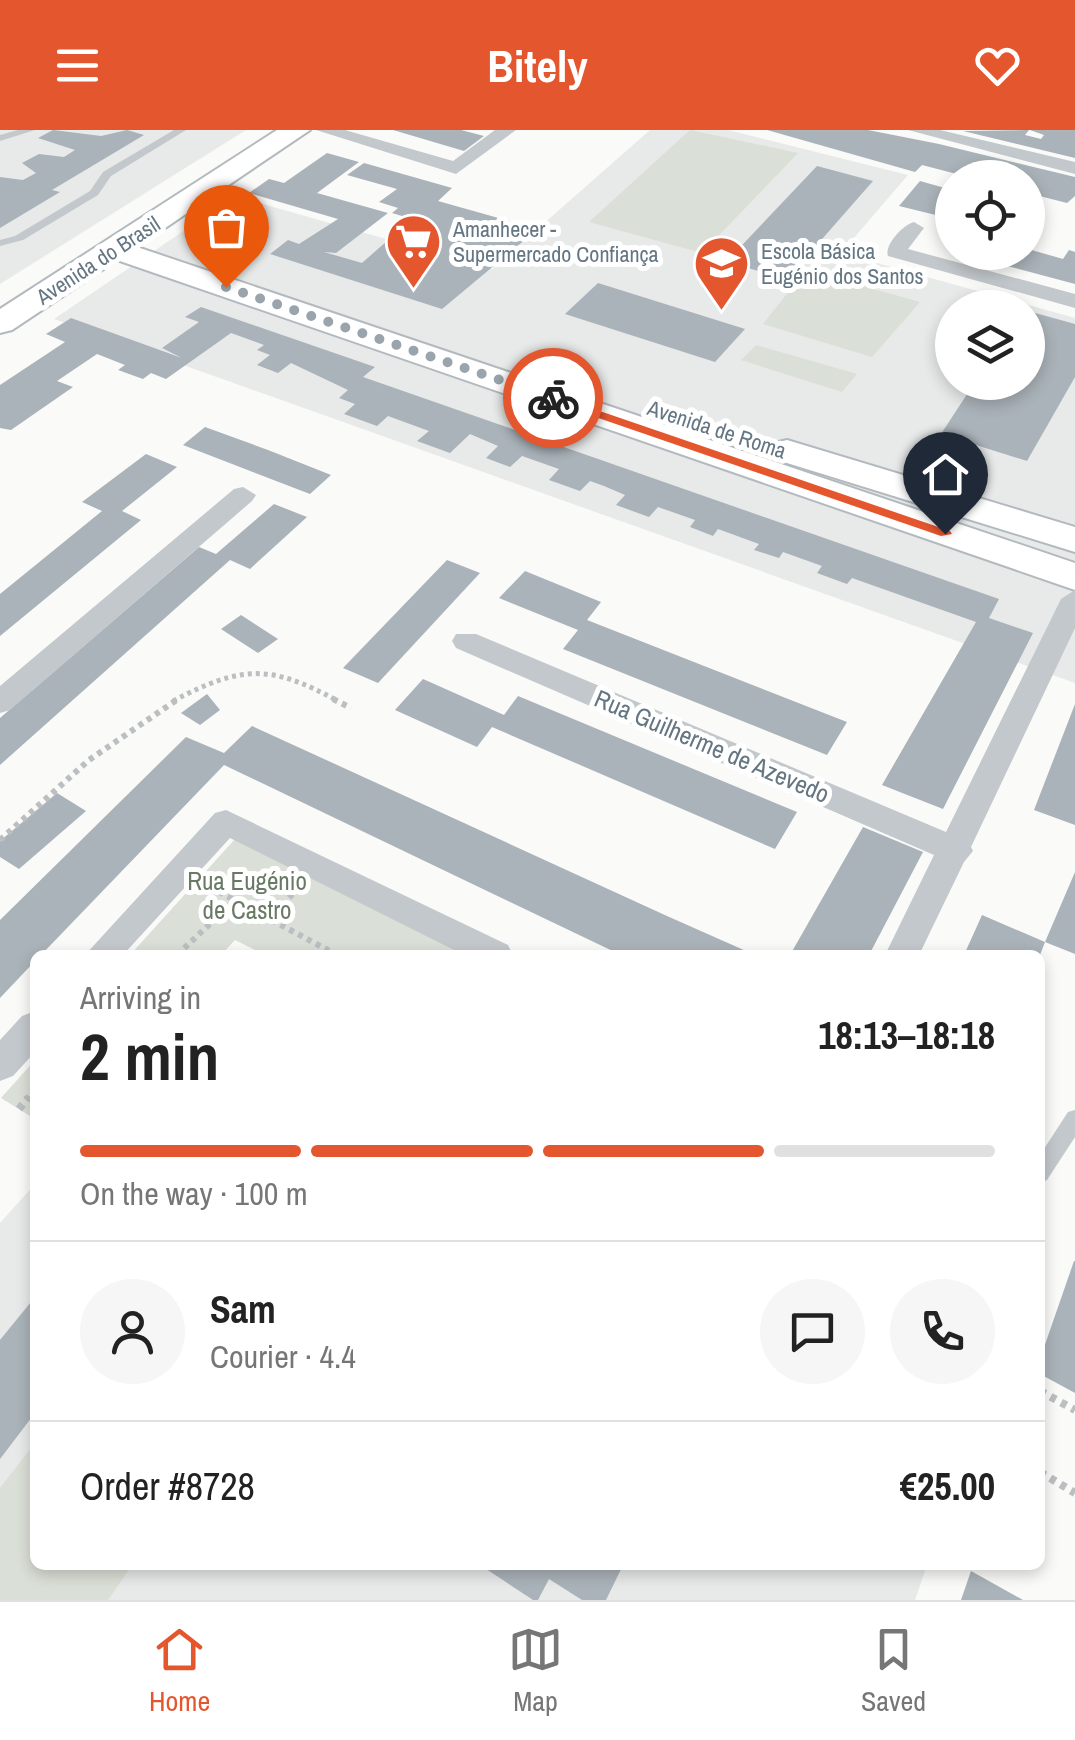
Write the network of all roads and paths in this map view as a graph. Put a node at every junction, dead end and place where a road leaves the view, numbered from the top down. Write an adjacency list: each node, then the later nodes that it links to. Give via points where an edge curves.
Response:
1 (30, 130): 8 (lane)
2 (181, 130): 12 (lane, via 107,174 94,193)
3 (296, 130): 10 (main road, Avenida do Brasil)
4 (325, 130): 5 (street, via 456,168)
5 (507, 130)
6 (917, 130): 7 (street)
7 (944, 133): 9 (street)
8 (0, 138)
9 (1075, 168)
10 (176, 209): 13 (main road, Avenida do Brasil); 14 (main road)
11 (914, 228): 15 (street, via 895,252)
12 (0, 243)
13 (124, 243): 14 (main road, Avenida de Roma); 16 (main road, Avenida do Brasil); 19 (main road, Avenida de Roma)
14 (199, 247): 18 (main road, Avenida de Roma, via 444,340)
15 (1075, 300)
16 (0, 324)
17 (244, 495): 22 (street)
18 (1075, 540)
19 (1075, 577)
20 (1075, 599): 25 (street)
21 (466, 641): 25 (street, Rua Guilherme de Azevedo)
22 (0, 702)
23 (351, 708): 24 (path, via 273,671 217,679 150,715 70,772)
24 (0, 840)
25 (957, 851): 32 (street)
26 (198, 881): 27 (path)
27 (234, 900): 29 (path); 30 (path)
28 (107, 950): 31 (street, via 226,822)
29 (182, 950)
30 (328, 950)
31 (486, 950)
32 (905, 950)
33 (30, 1032): 34 (street)
34 (0, 1065)
35 (30, 1095): 36 (path)
36 (18, 1108)
37 (1075, 1120): 38 (lane)
38 (1045, 1165)
39 (1045, 1394): 40 (path)
40 (1075, 1410)
41 (1045, 1475): 42 (path)
42 (1075, 1493)

